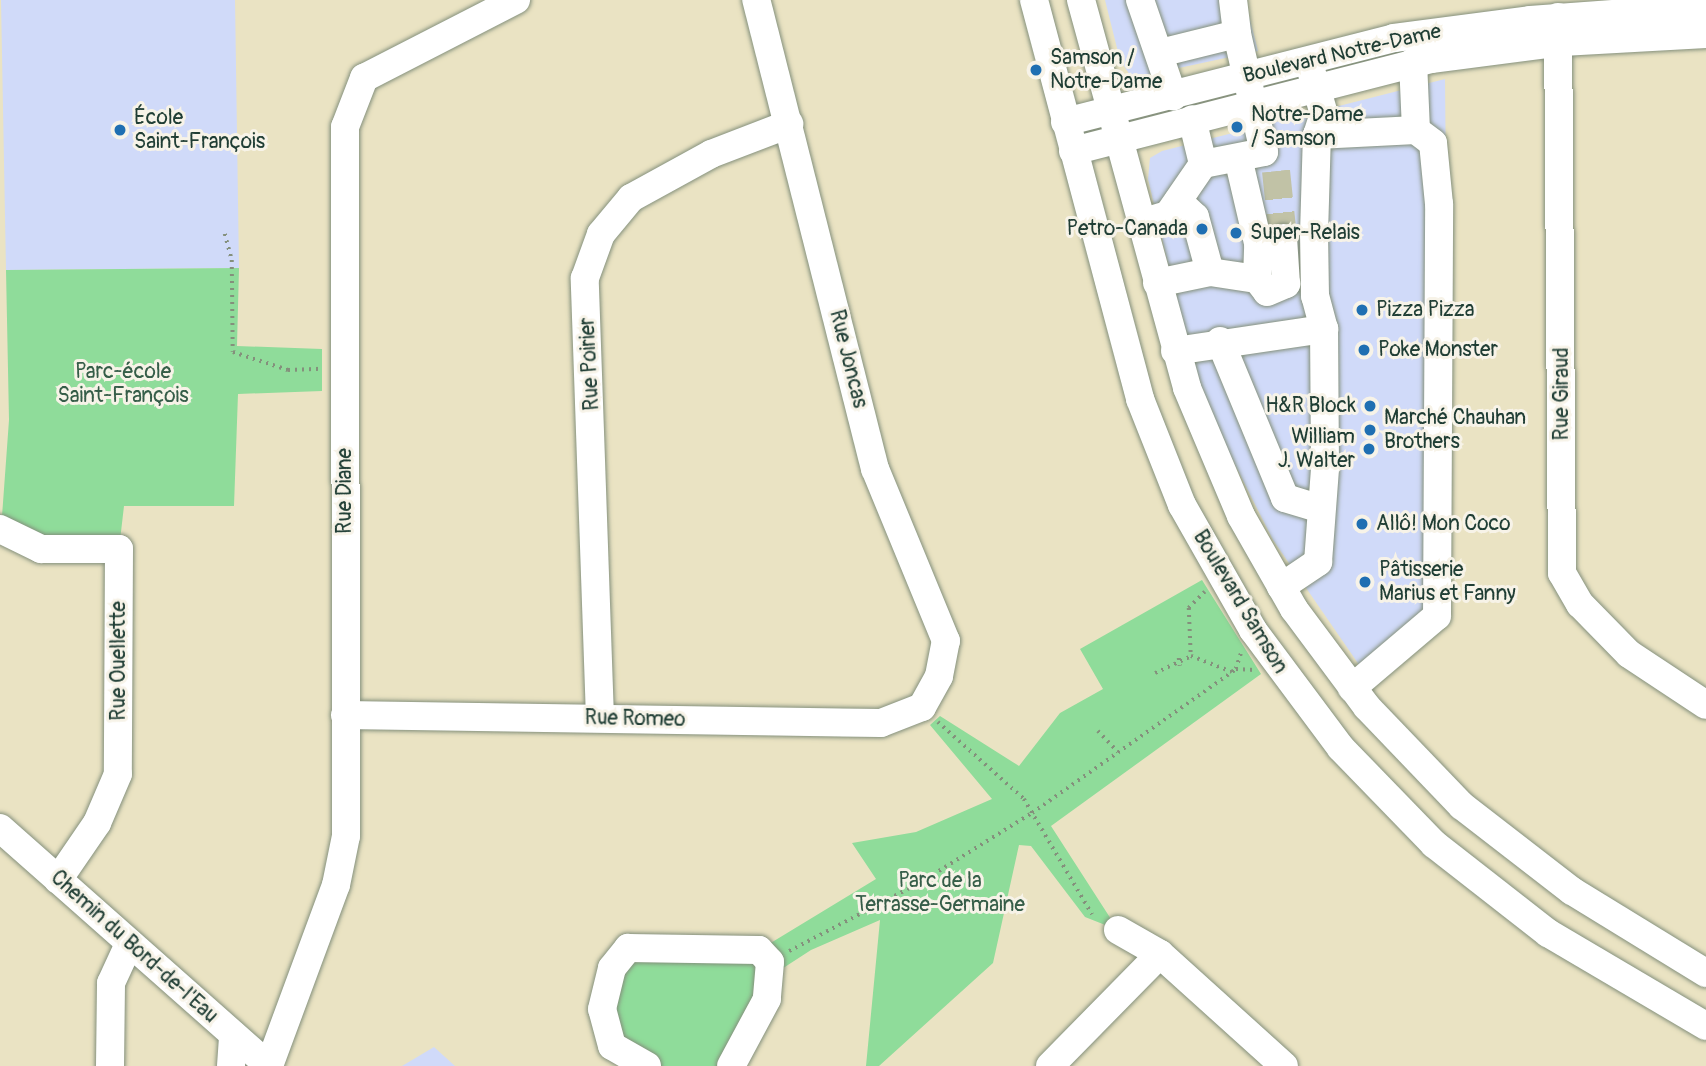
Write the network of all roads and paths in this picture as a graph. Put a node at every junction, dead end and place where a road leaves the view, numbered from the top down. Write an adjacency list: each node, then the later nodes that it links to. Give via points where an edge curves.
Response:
1 (516, 0): 37 (street, Rue Diane, via 364,78 345,127)
2 (756, 0): 19 (street, Rue Joncas)
3 (1034, 0): 18 (street, Boulevard Samson)
4 (1082, 0): 16 (street, Boulevard Samson)
5 (1140, 0): 11 (street)
6 (1233, 0): 9 (street)
7 (1706, 7): 8 (street, Boulevard Notre-Dame)
8 (1560, 29): 10 (street, Boulevard Notre-Dame); 12 (street, Boulevard Notre-Dame); 13 (street, Boulevard Notre-Dame, via 1440,30); 48 (street, Rue Giraud, via 1562,573 1580,604 1629,654)
9 (1237, 34): 11 (street); 14 (street)
10 (1706, 34)
11 (1160, 53): 15 (street)
12 (1413, 62): 13 (street, Boulevard Notre-Dame); 20 (street)
13 (1312, 73): 14 (street, Boulevard Notre-Dame); 21 (street, via 1324,114)
14 (1251, 89): 15 (street, Boulevard Notre-Dame); 17 (street, Boulevard Notre-Dame); 24 (street)
15 (1173, 96): 16 (street, Boulevard Notre-Dame)
16 (1111, 112): 18 (street, Boulevard Notre-Dame); 22 (street, Boulevard Samson)
17 (1192, 119): 22 (street, Boulevard Notre-Dame); 25 (street)
18 (1065, 122): 23 (street, Boulevard Samson)
19 (789, 124): 49 (street, Rue Joncas, via 875,469 946,641); 51 (street, Rue Poirier, via 710,154 631,198 601,234 585,278)
20 (1416, 131): 21 (street); 26 (street); 47 (street, via 1433,143 1439,204 1437,616)
21 (1317, 135): 34 (street, via 1315,296)
22 (1118, 139): 23 (street, Boulevard Notre-Dame); 28 (street, Boulevard Samson)
23 (1073, 151): 63 (street, Boulevard Samson, via 1128,360 1163,461 1213,565 1273,661 1376,788 1466,871 1548,933)
24 (1259, 160): 25 (street); 32 (street)
25 (1203, 164): 27 (street)
26 (1418, 191)
27 (1178, 201): 28 (street, via 1168,215); 31 (street, via 1195,217)
28 (1141, 223): 33 (street, Boulevard Samson)
29 (225, 234): 37 (path, via 232,260 233,352 288,370)
30 (1283, 238): 32 (street, via 1286,284 1267,292)
31 (1210, 272): 32 (street); 33 (street)
32 (1257, 279)
33 (1157, 283): 36 (street, Boulevard Samson)
34 (1324, 329): 35 (street); 38 (street, via 1325,468)
35 (1220, 341): 36 (street); 38 (street, via 1284,498)
36 (1175, 351): 40 (street, Boulevard Samson, via 1217,465)
37 (345, 369): 50 (street, Rue Diane)
38 (1317, 508): 40 (street, via 1318,562)
39 (0, 529): 56 (street, Rue Ouellette, via 41,549 119,549 118,774 97,823)
40 (1280, 587): 47 (street, Boulevard Samson)
41 (1209, 589): 43 (path, via 1189,608)
42 (1245, 646): 44 (path)
43 (1191, 656): 44 (path); 46 (path)
44 (1234, 670): 45 (path); 53 (path)
45 (1261, 670)
46 (1155, 673)
47 (1352, 688): 62 (street, Boulevard Samson, via 1409,755 1507,844)
48 (1706, 705)
49 (927, 712): 51 (street, Rue Romeo, via 881,723); 54 (path, via 1012,786)
50 (345, 715): 51 (street, Rue Romeo); 67 (street, Rue Diane, via 346,836 328,907)
51 (600, 718)
52 (1098, 731): 53 (path)
53 (1118, 752): 54 (path)
54 (1032, 813): 57 (path); 61 (path)
55 (0, 828): 56 (street, Chemin du Bord-de-l'Eau)
56 (58, 880): 59 (street, Chemin du Bord-de-l'Eau)
57 (1092, 914)
58 (1118, 930): 60 (street)
59 (128, 946): 64 (street, Chemin du Bord-de-l'Eau); 65 (street, via 111,982)
60 (1160, 954): 70 (street); 71 (street)
61 (778, 957)
62 (1706, 973)
63 (1706, 1026)
64 (233, 1035): 66 (street); 67 (street, Chemin du Bord-de-l'Eau)
65 (110, 1066)
66 (231, 1066)
67 (269, 1066)
68 (647, 1066): 69 (street, via 611,1045 601,1009 612,968 628,948 759,950 770,962 767,999 751,1039)
69 (730, 1066)
70 (1050, 1066)
71 (1284, 1066)

